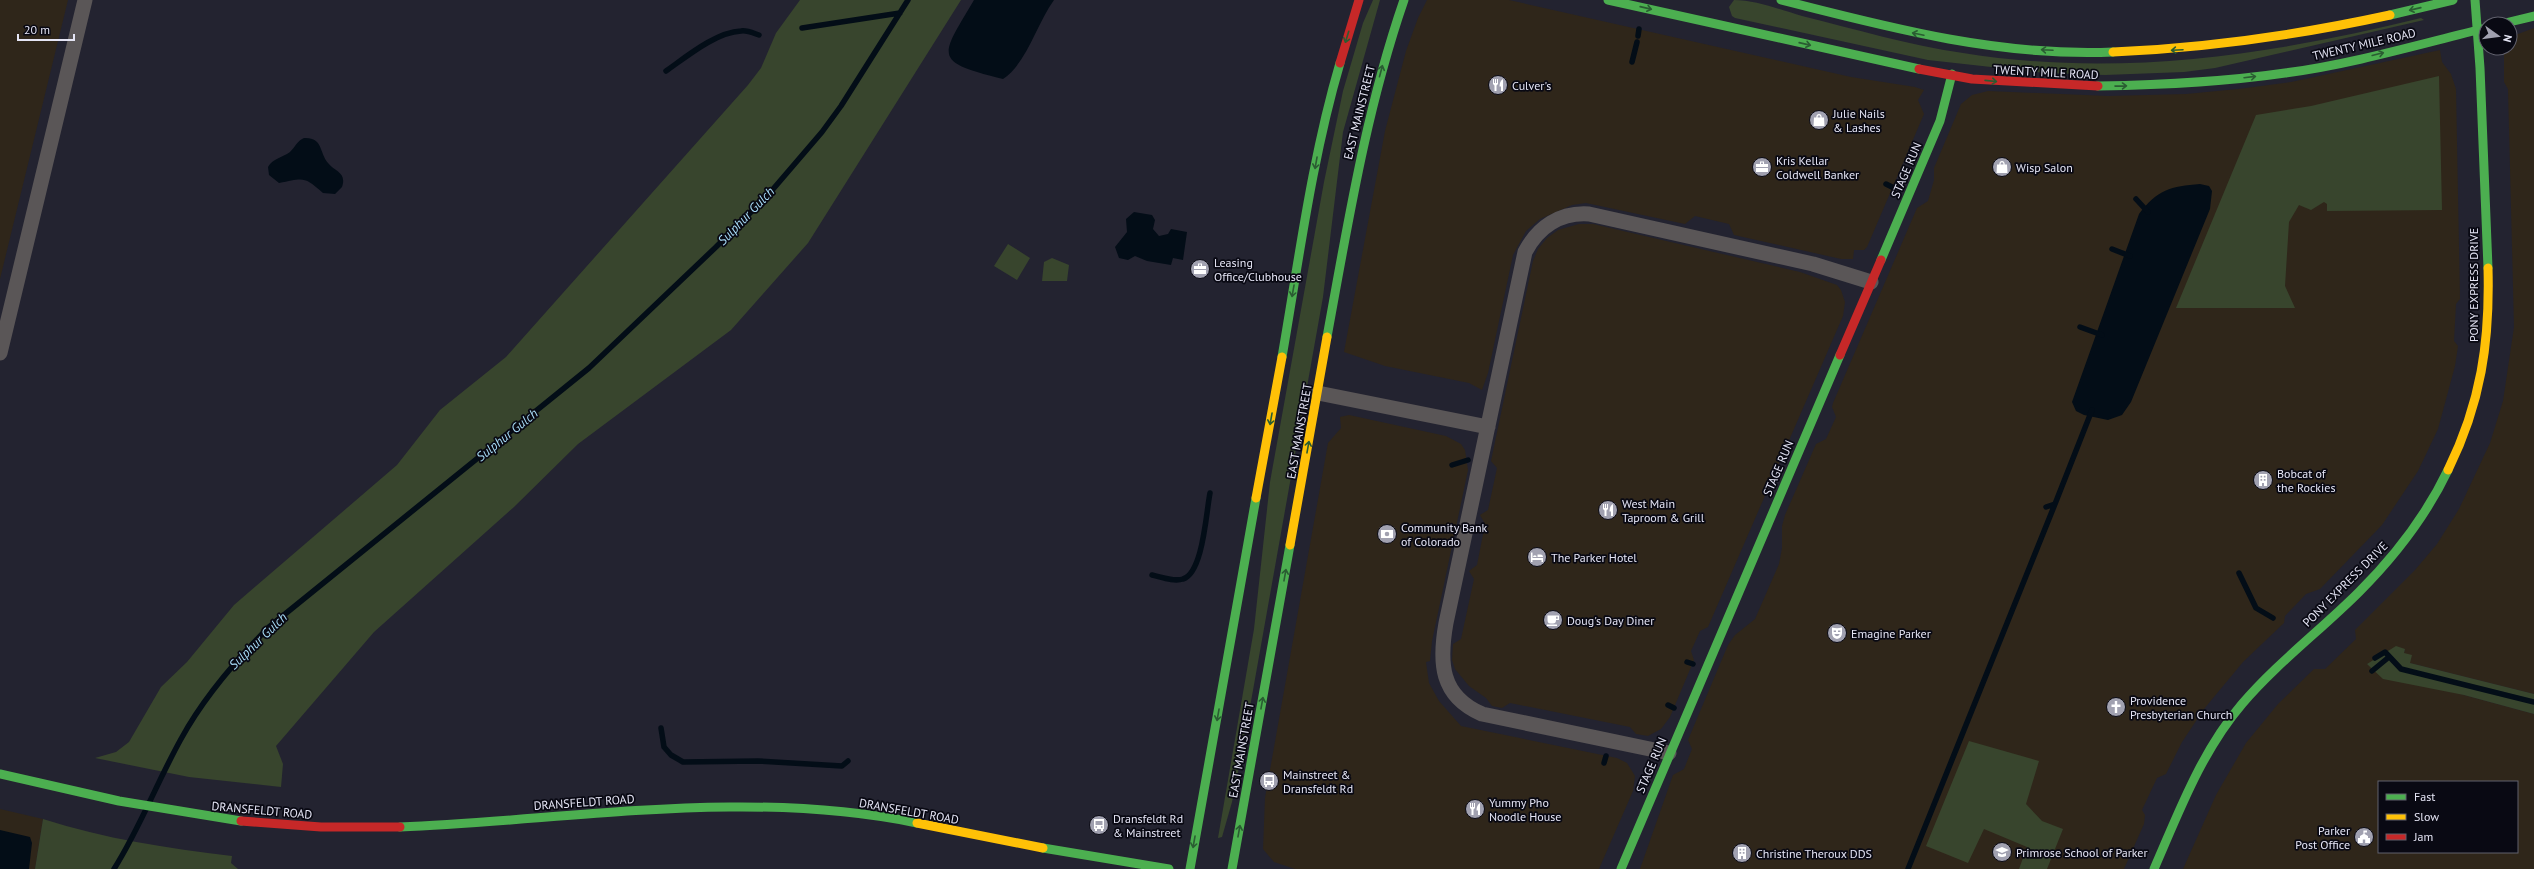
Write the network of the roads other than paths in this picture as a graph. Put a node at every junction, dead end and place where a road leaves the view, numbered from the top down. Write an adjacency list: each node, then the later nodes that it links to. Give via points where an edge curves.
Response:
1 (85, 0): 15 (street)
2 (1359, 0): 21 (main road, one-way to 21, via 1334,82 1317,160)
3 (1404, 0): 16 (main road, EAST MAINSTREET, one-way to 3, via 1363,143 1385,55)
4 (1608, 0): 13 (main road, TWENTY MILE ROAD, one-way to 13, via 1871,59)
5 (1781, 0): 6 (main road, TWENTY MILE ROAD, one-way to 5, via 2308,33 2256,42 2176,50 2098,52 2025,49 1944,39)
6 (2453, 0)
7 (2475, 0): 8 (main road, PONY EXPRESS DRIVE)
8 (2479, 16)
9 (2534, 16): 10 (main road)
10 (2518, 20)
11 (2478, 30): 13 (main road, TWENTY MILE ROAD, one-way to 11, via 2005,82 2071,86 2204,83 2319,67)
12 (2483, 56): 24 (main road, PONY EXPRESS DRIVE, via 2487,336 2477,395 2458,450 2441,486 2394,553 2257,686 2230,718 2204,760)
13 (1952, 74): 14 (main road, STAGE RUN, via 1940,121)
14 (1871, 282): 17 (street, via 1813,264 1595,214 1565,215 1540,231 1524,256); 18 (main road, STAGE RUN)
15 (0, 353)
16 (1318, 393): 17 (street); 22 (main road, EAST MAINSTREET, one-way to 16)
17 (1488, 427): 18 (street, via 1443,642 1442,667 1447,682 1463,703 1482,714)
18 (1669, 753): 23 (main road, STAGE RUN)
19 (0, 774): 20 (main road, DRANSFELDT ROAD, via 162,811 259,823 353,828 685,807 781,808 888,817 972,835)
20 (1169, 869)
21 (1190, 869)
22 (1232, 869)
23 (1621, 869)
24 (2154, 869)

